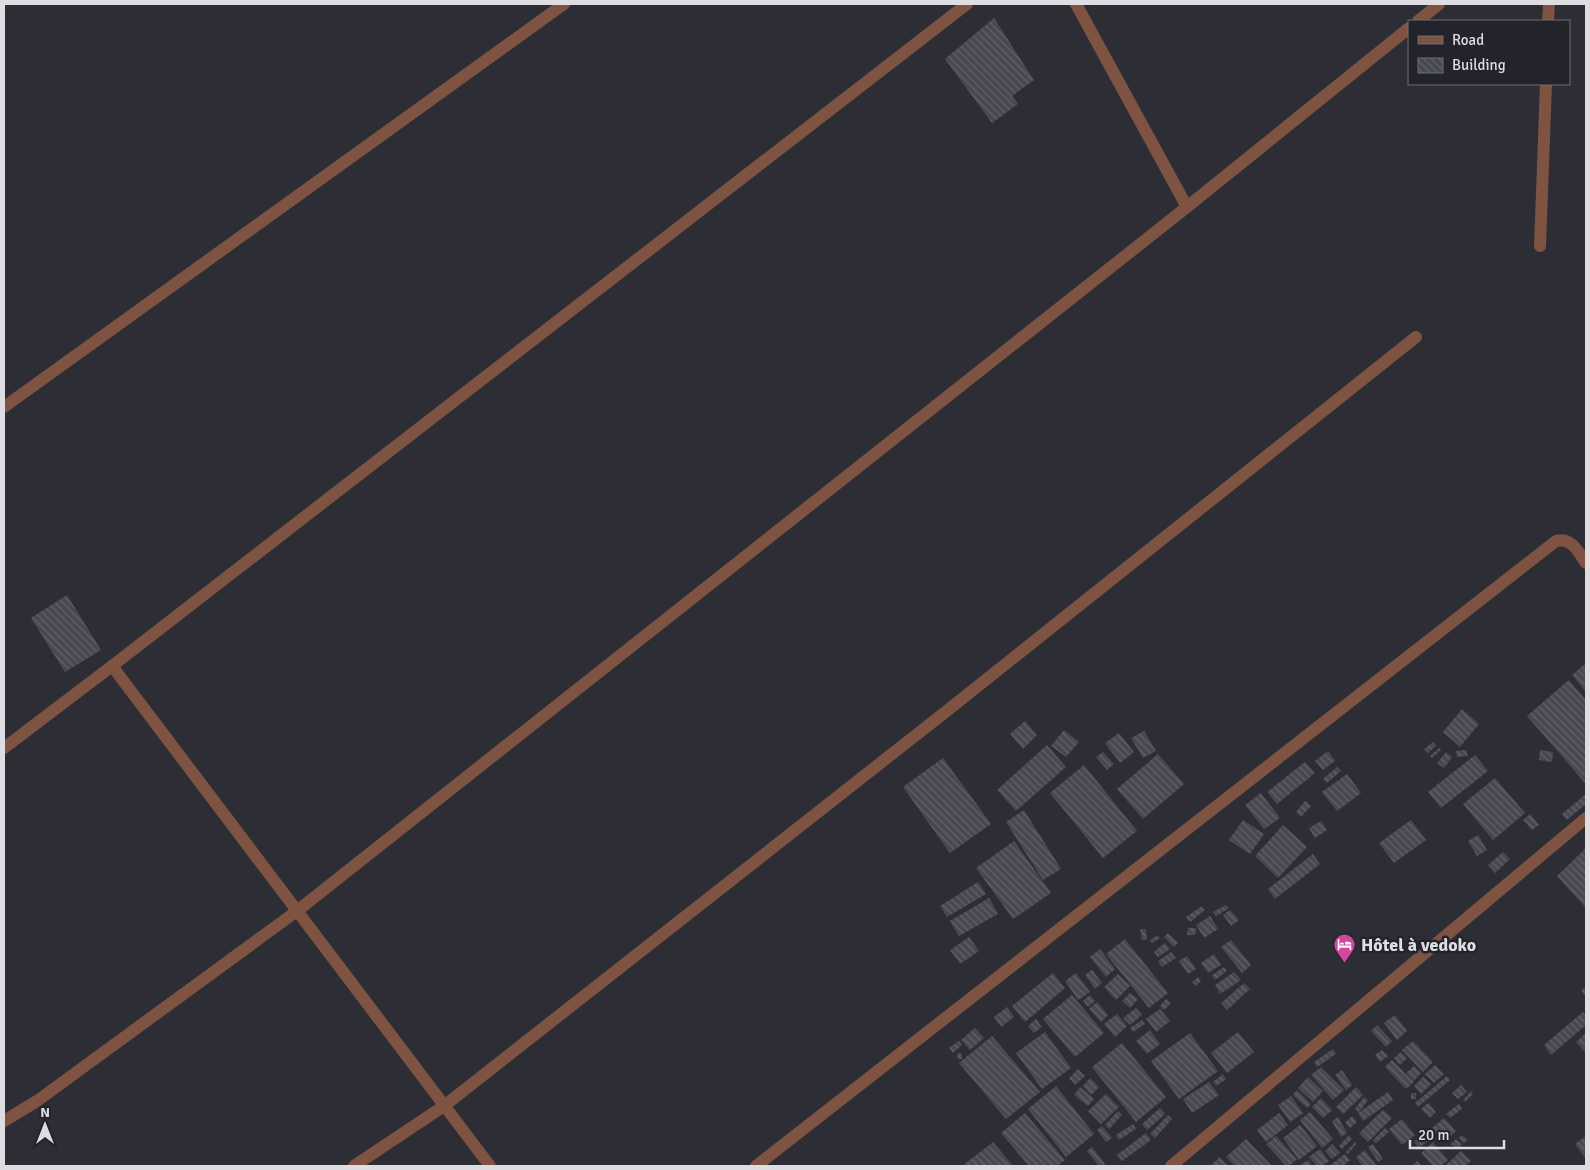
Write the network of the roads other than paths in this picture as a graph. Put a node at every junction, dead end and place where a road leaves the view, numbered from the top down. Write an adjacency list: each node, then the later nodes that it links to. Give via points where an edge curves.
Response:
1 (564, 4): 13 (street)
2 (966, 4): 15 (street)
3 (1076, 4): 10 (street)
4 (1439, 4): 6 (street)
5 (1549, 4): 7 (street)
6 (1419, 20)
7 (1548, 20)
8 (1408, 29): 10 (street)
9 (1546, 85): 11 (street)
10 (1187, 207): 18 (street)
11 (1540, 246)
12 (1416, 337): 19 (street)
13 (4, 407)
14 (1586, 563): 23 (street, via 1569,541 1556,542)
15 (112, 666): 16 (street); 18 (street)
16 (4, 748)
17 (1586, 818): 24 (street)
18 (297, 911): 19 (street); 20 (street)
19 (444, 1106): 21 (street); 22 (street)
20 (4, 1121)
21 (354, 1166)
22 (490, 1166)
23 (756, 1166)
24 (1171, 1166)

